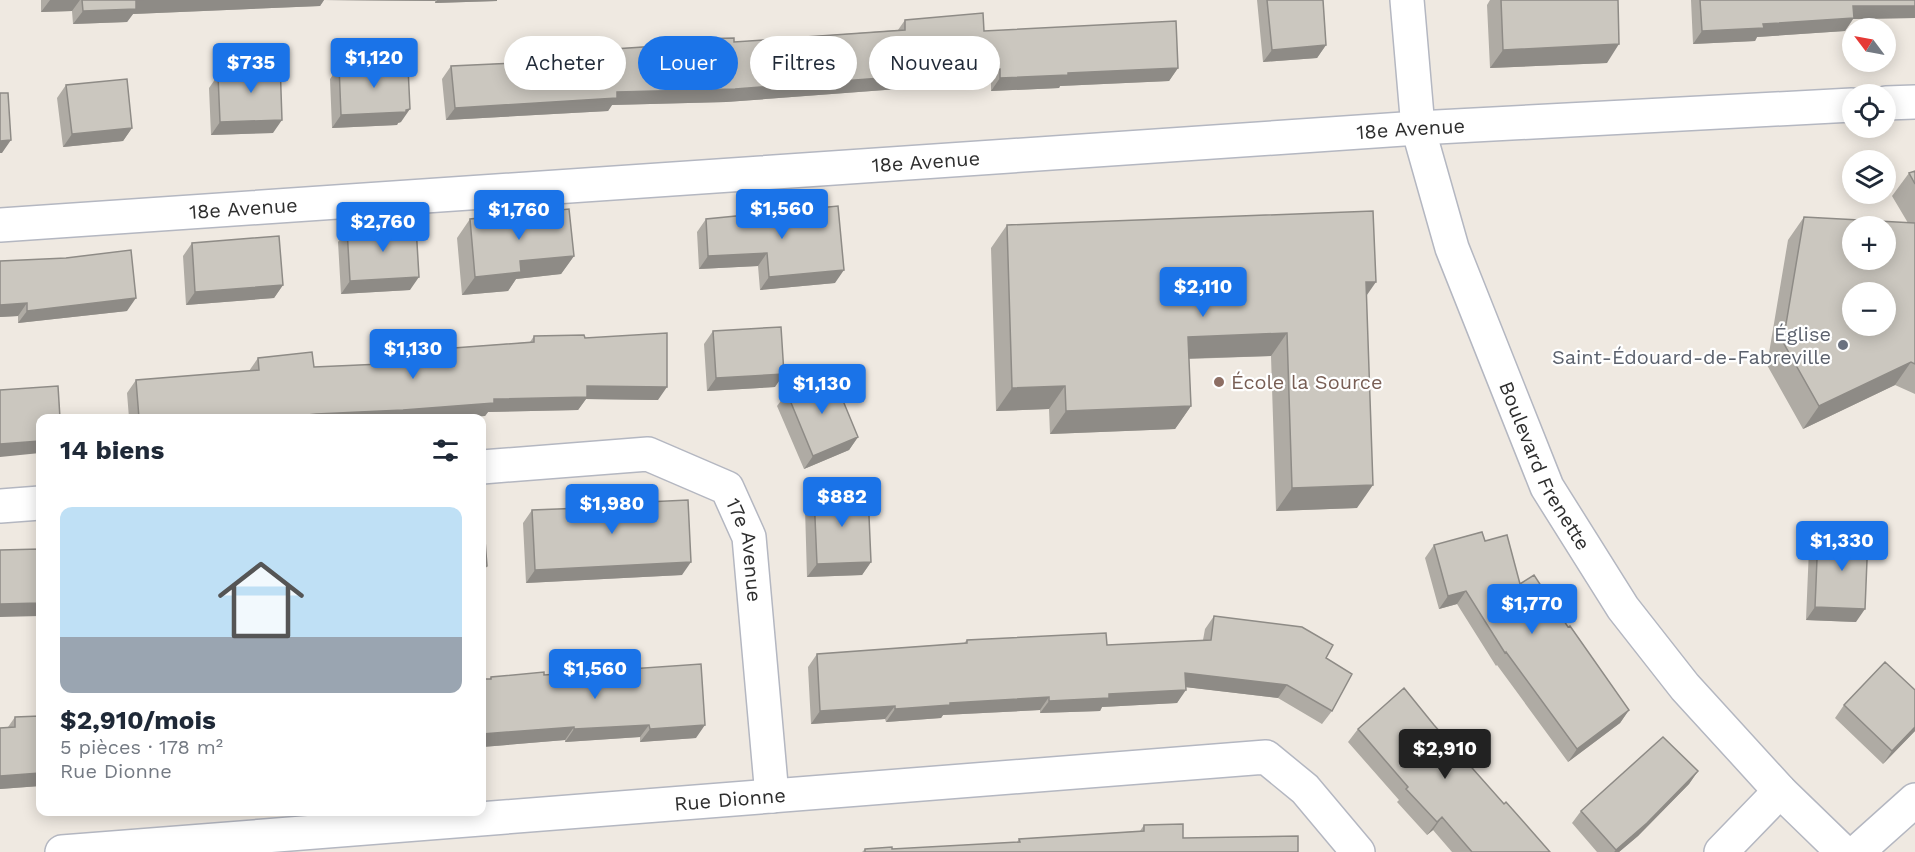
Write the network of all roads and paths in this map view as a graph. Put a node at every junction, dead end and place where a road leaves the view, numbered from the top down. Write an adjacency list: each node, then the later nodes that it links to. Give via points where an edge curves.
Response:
1 (1407, 0): 5 (street, Boulevard Frenette)
2 (1915, 102): 3 (street)
3 (1896, 103)
4 (1842, 106): 5 (street, 18e Avenue)
5 (1418, 128): 6 (street, 18e Avenue); 10 (street, Boulevard Frenette, via 1452,248 1547,487 1623,608 1685,687)
6 (0, 225)
7 (486, 467): 11 (street, 17e Avenue, via 648,454 727,488 749,537)
8 (36, 503): 9 (street)
9 (0, 506)
10 (1780, 791): 15 (street); 16 (street, Boulevard Frenette)
11 (772, 796): 13 (street, Rue Dionne); 14 (street, Rue Dionne, via 1266,758 1305,789)
12 (1915, 800): 17 (street)
13 (62, 852)
14 (1358, 852)
15 (1722, 852)
16 (1843, 852)
17 (1857, 852)

